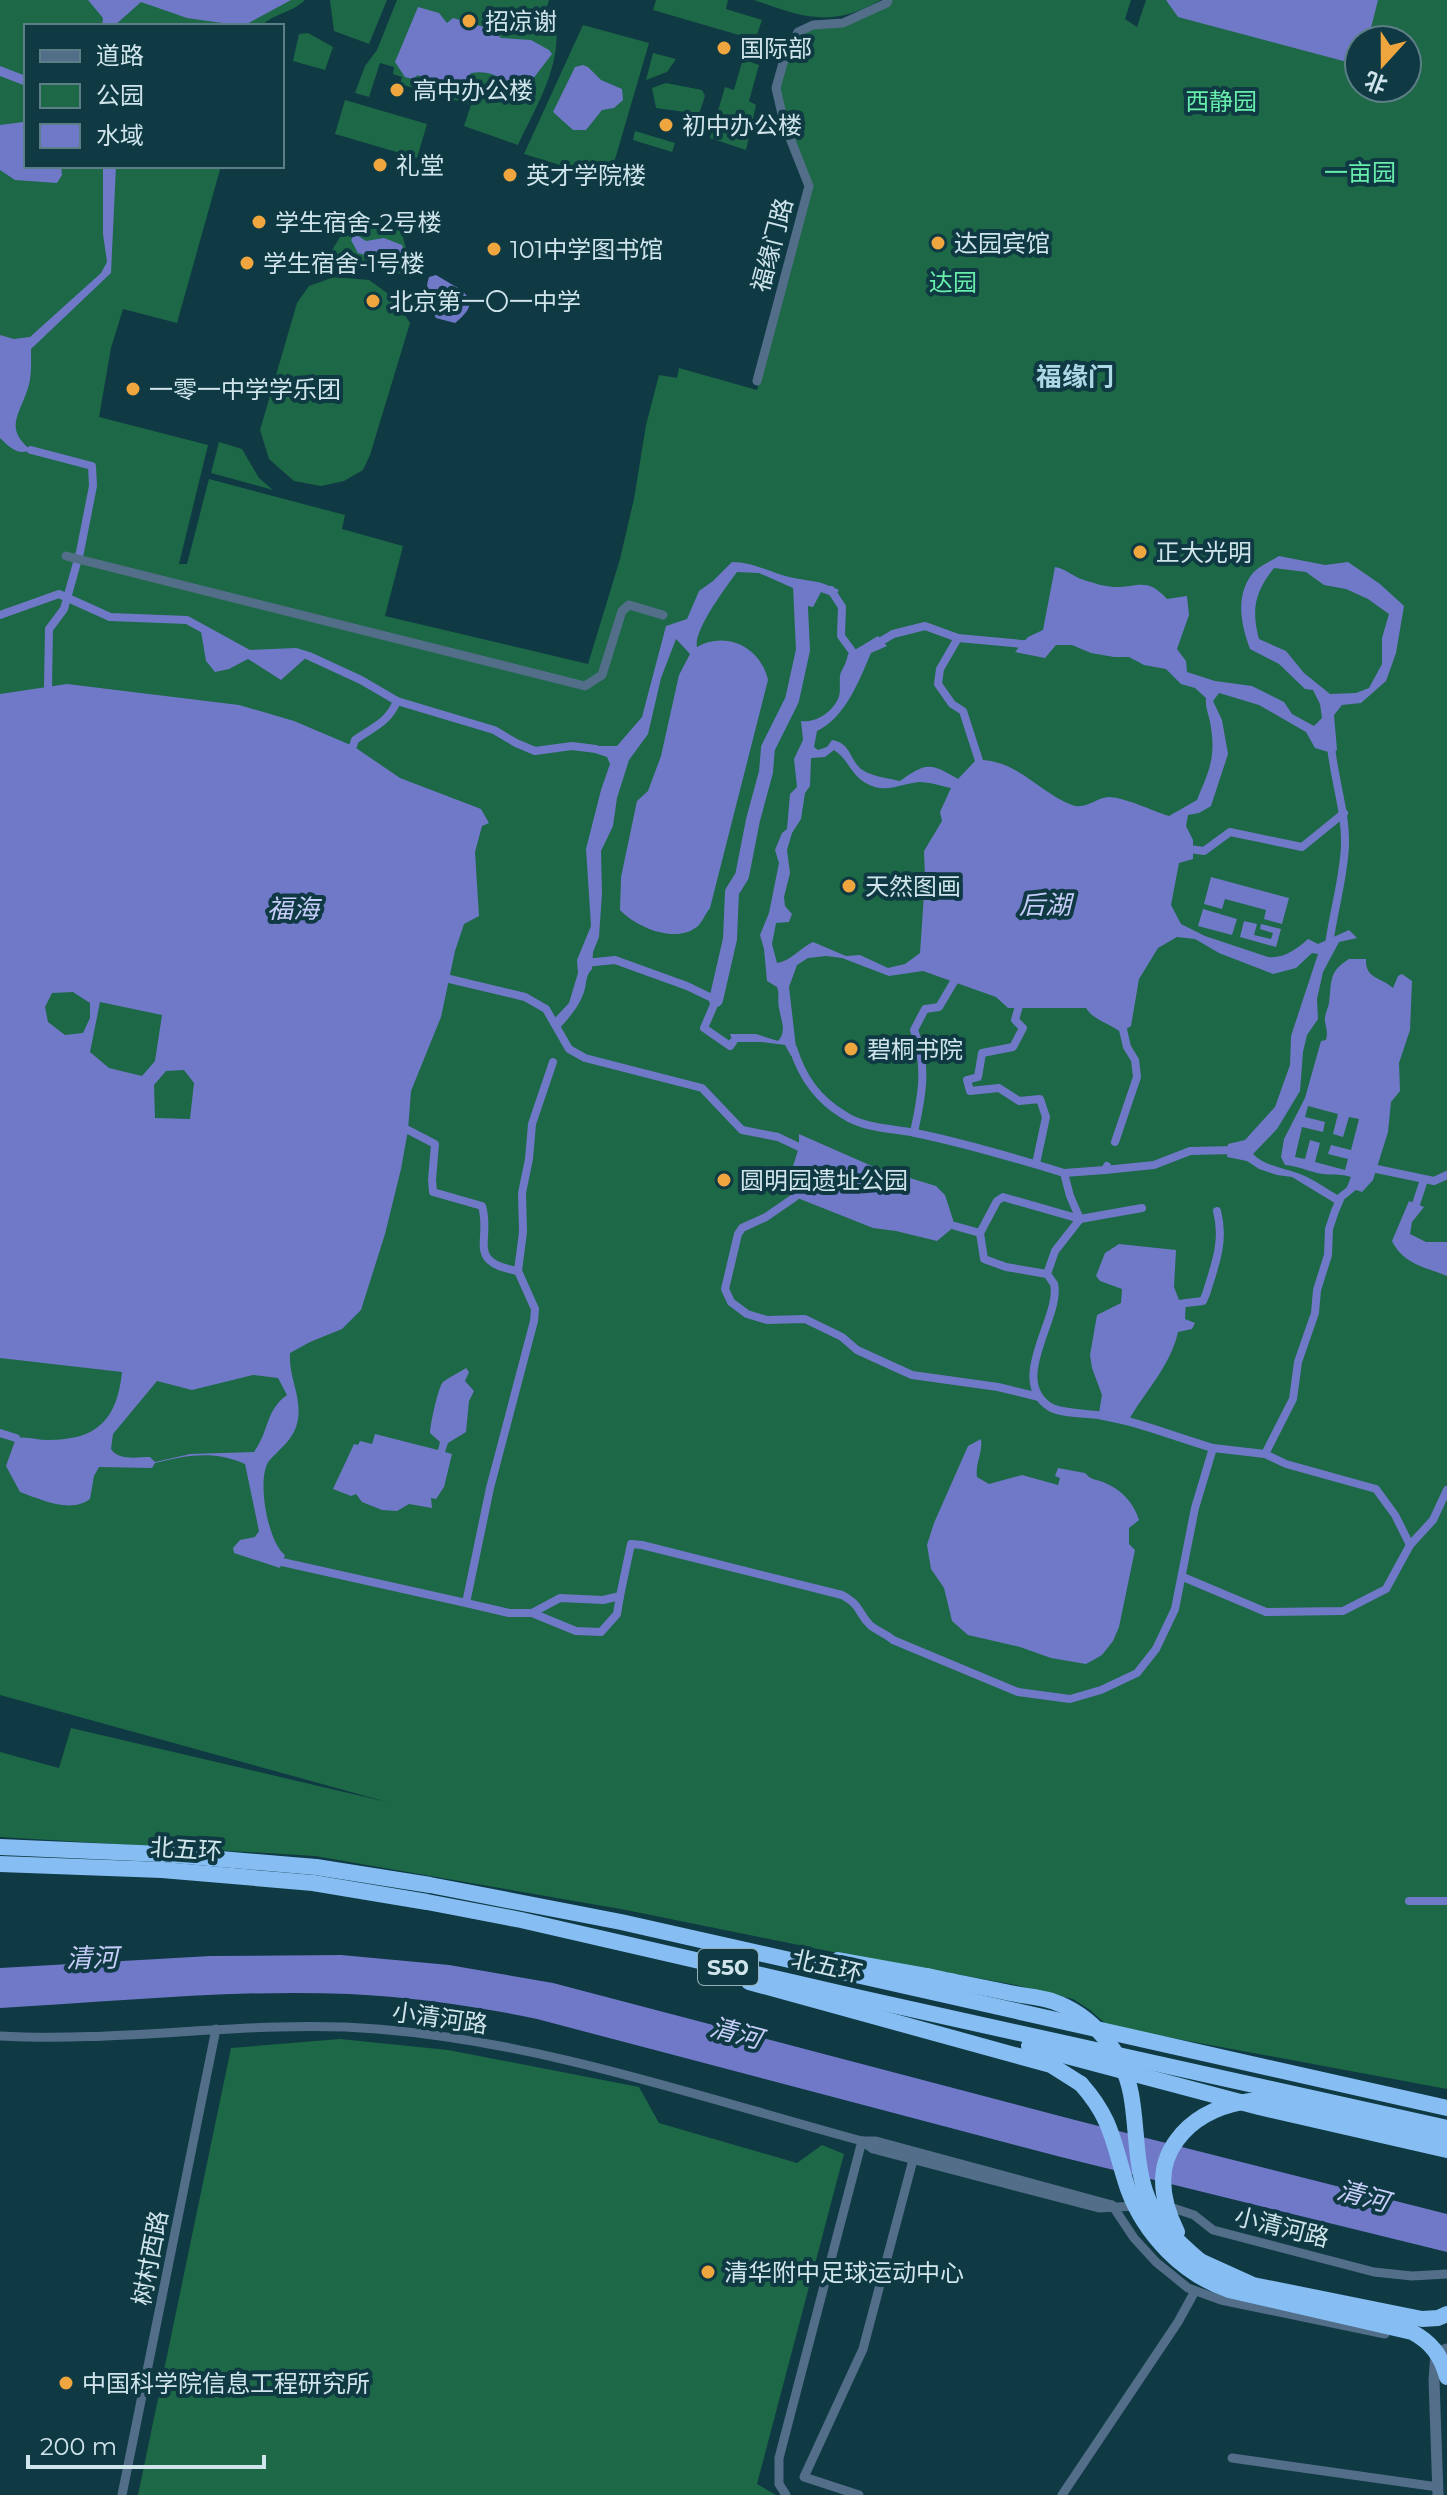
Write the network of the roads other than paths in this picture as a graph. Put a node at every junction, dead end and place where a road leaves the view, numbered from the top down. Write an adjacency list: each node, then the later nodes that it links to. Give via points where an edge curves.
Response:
1 (888, 0): 2 (street, 福缘门路, via 843,23 798,32 783,63 776,88 809,186)
2 (757, 381)
3 (66, 556): 4 (street, via 585,686 602,675 622,611 629,605)
4 (663, 615)
5 (0, 1847): 7 (highway, 北五环 / S50, via 316,1867)
6 (0, 1864): 8 (highway, 北五环 / S50, via 313,1883)
7 (621, 1922): 12 (highway, 北五环 / S50); 21 (highway, bridge, via 1052,2001 1080,2015 1111,2045 1123,2068 1145,2191 1154,2213)
8 (618, 1941): 9 (highway, 北五环 / S50); 26 (highway, bridge, via 798,1997 1051,2065 1098,2102 1129,2189 1152,2235 1204,2282 1412,2332 1428,2341)
9 (861, 1998): 15 (highway, 北五环 / S50); 18 (highway, via 1244,2103)
10 (216, 2029): 11 (street, 小清河路); 17 (street, 小清河路, via 377,2029 460,2040 607,2071); 30 (street, 树村西路)
11 (0, 2036)
12 (1276, 2070): 13 (highway); 14 (highway, 北五环 / S50)
13 (1447, 2100)
14 (1447, 2108)
15 (1447, 2128)
16 (1447, 2140): 21 (highway, bridge, via 1276,2103 1246,2101 1212,2111 1188,2125 1173,2146 1162,2190 1177,2232)
17 (862, 2141): 19 (street, 小清河路); 20 (street, 小清河路); 31 (street, via 779,2458 779,2484)
18 (1447, 2150)
19 (913, 2160): 20 (street, 小清河路, via 1099,2208); 32 (street, via 863,2349 804,2477)
20 (1112, 2205): 22 (street, 小清河路, via 1170,2206 1213,2230 1374,2272); 23 (street, via 1156,2262)
21 (1200, 2261): 24 (highway, via 1253,2285 1422,2319)
22 (1447, 2274)
23 (1195, 2291): 25 (street); 33 (street)
24 (1447, 2314)
25 (1442, 2351): 27 (street, via 1434,2380)
26 (1447, 2377)
27 (1442, 2443): 29 (street)
28 (1232, 2458): 29 (street)
29 (1438, 2491)
30 (122, 2495)
31 (786, 2495)
32 (859, 2495)
33 (1062, 2495)

